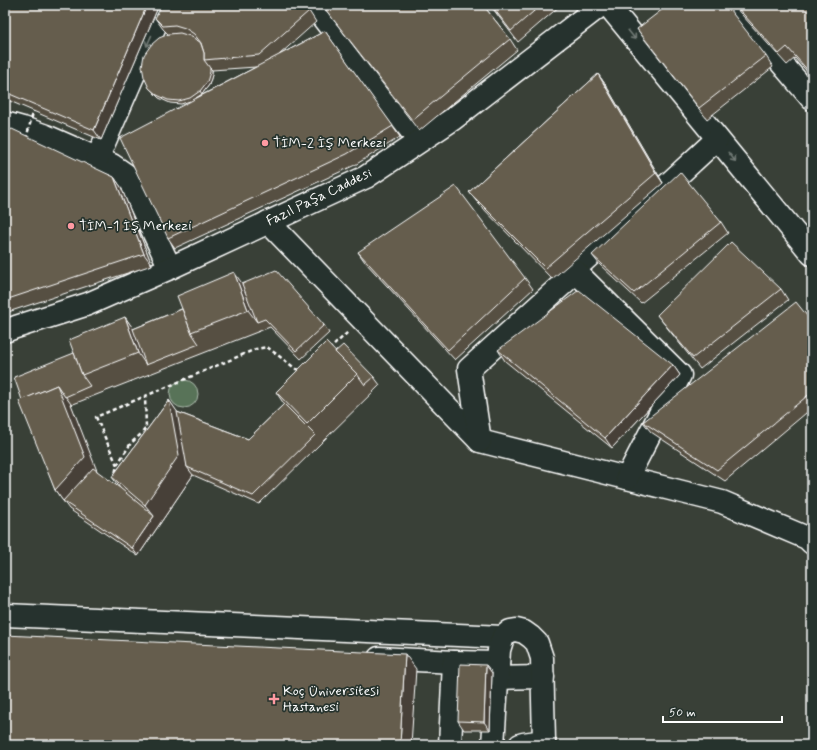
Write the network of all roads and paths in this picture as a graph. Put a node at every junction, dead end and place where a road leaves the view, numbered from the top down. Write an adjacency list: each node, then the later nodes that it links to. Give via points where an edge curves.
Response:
1 (164, 5): 12 (street, one-way to 12)
2 (313, 5): 11 (street)
3 (601, 5): 11 (street, Fazıl Paşa Caddesi, via 453,119)
4 (608, 5): 9 (street, one-way to 9)
5 (732, 5): 6 (street)
6 (812, 99)
7 (35, 106): 10 (path, bridge)
8 (5, 123): 12 (street, via 46,136)
9 (717, 139): 14 (street, one-way to 14); 16 (street, via 579,265)
10 (25, 142)
11 (419, 142): 13 (street, Fazıl Paşa Caddesi, via 366,177)
12 (97, 159): 15 (street, via 125,174)
13 (268, 222): 15 (street, Fazıl Paşa Caddesi); 17 (street)
14 (812, 254)
15 (170, 268): 18 (street, Fazıl Paşa Caddesi, via 88,304)
16 (576, 272): 22 (street, via 469,369); 24 (street, via 680,375)
17 (362, 319): 19 (path); 22 (street)
18 (5, 331)
19 (329, 350)
20 (306, 371): 21 (path, via 296,368 267,347 256,348)
21 (145, 396): 23 (path, via 146,428 131,443); 23 (path, via 96,417)
22 (480, 441): 24 (street)
23 (117, 465): 25 (path)
24 (627, 478): 26 (street, via 722,502 807,538)
25 (114, 479)
26 (812, 543)
27 (5, 615): 28 (street)
28 (503, 637): 31 (street, via 499,650); 32 (street, via 516,630 524,632 537,643 542,658)
29 (358, 658): 30 (street)
30 (454, 662): 31 (street); 34 (street)
31 (498, 670): 32 (street); 35 (street)
32 (542, 677): 33 (street)
33 (545, 744): 36 (street)
34 (450, 745)
35 (493, 745)
36 (520, 745)

